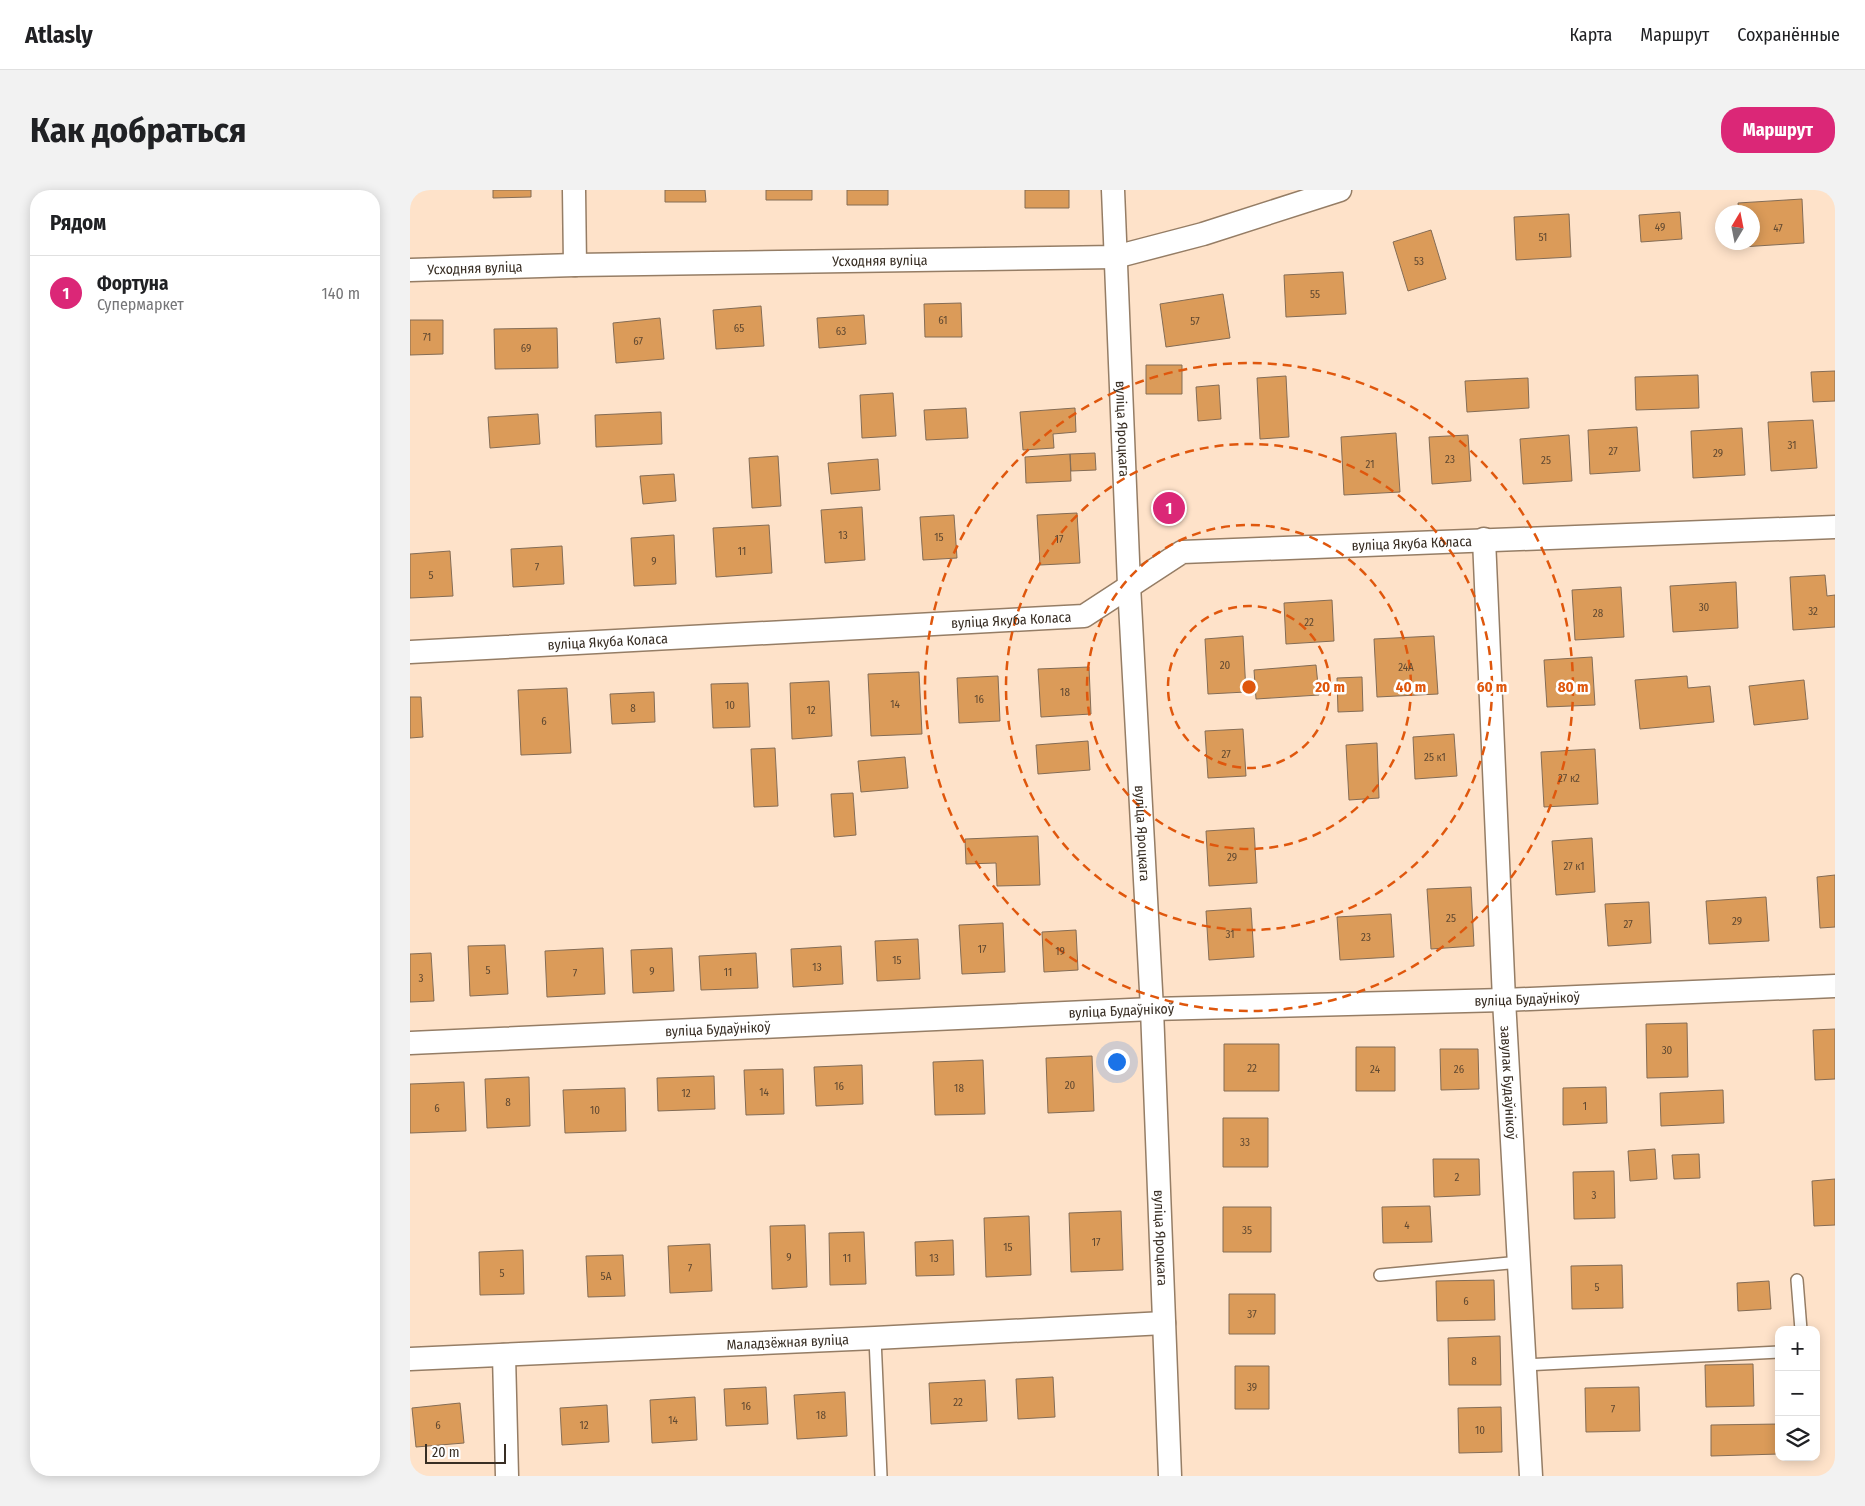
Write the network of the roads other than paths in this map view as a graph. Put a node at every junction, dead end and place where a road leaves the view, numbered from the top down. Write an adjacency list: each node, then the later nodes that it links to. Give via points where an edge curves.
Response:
1 (574, 190): 5 (street)
2 (1114, 190): 4 (street, вуліца Яроцкага)
3 (1340, 190): 4 (street, Усходняя вуліца, via 1203,234)
4 (1115, 256): 5 (street, Усходняя вуліца); 9 (street, вуліца Яроцкага)
5 (575, 265): 6 (street, Усходняя вуліца)
6 (410, 270)
7 (1835, 527): 8 (street, вуліца Якуба Коласа)
8 (1484, 539): 9 (street, вуліца Якуба Коласа, via 1182,552); 12 (street, завулак Будаўнікоў)
9 (1129, 585): 10 (street, вуліца Якуба Коласа, via 1084,616); 13 (street, вуліца Яроцкага)
10 (410, 652)
11 (1835, 986): 12 (street, вуліца Будаўнікоў)
12 (1504, 1000): 13 (street, вуліца Будаўнікоў); 15 (street, завулак Будаўнікоў)
13 (1152, 1008): 14 (street, вуліца Будаўнікоў); 18 (street, вуліца Яроцкага)
14 (410, 1043)
15 (1520, 1262): 16 (lane); 24 (street, завулак Будаўнікоў)
16 (1380, 1275)
17 (1797, 1280): 19 (lane)
18 (1164, 1322): 20 (street, Маладзёжная вуліца); 27 (street, вуліца Яроцкага)
19 (1801, 1326)
20 (875, 1338): 22 (street, Маладзёжная вуліца); 26 (lane)
21 (1775, 1352): 24 (lane)
22 (504, 1355): 23 (street, Маладзёжная вуліца); 25 (street)
23 (410, 1359)
24 (1524, 1365): 28 (street, завулак Будаўнікоў)
25 (507, 1476)
26 (881, 1476)
27 (1170, 1476)
28 (1531, 1476)

